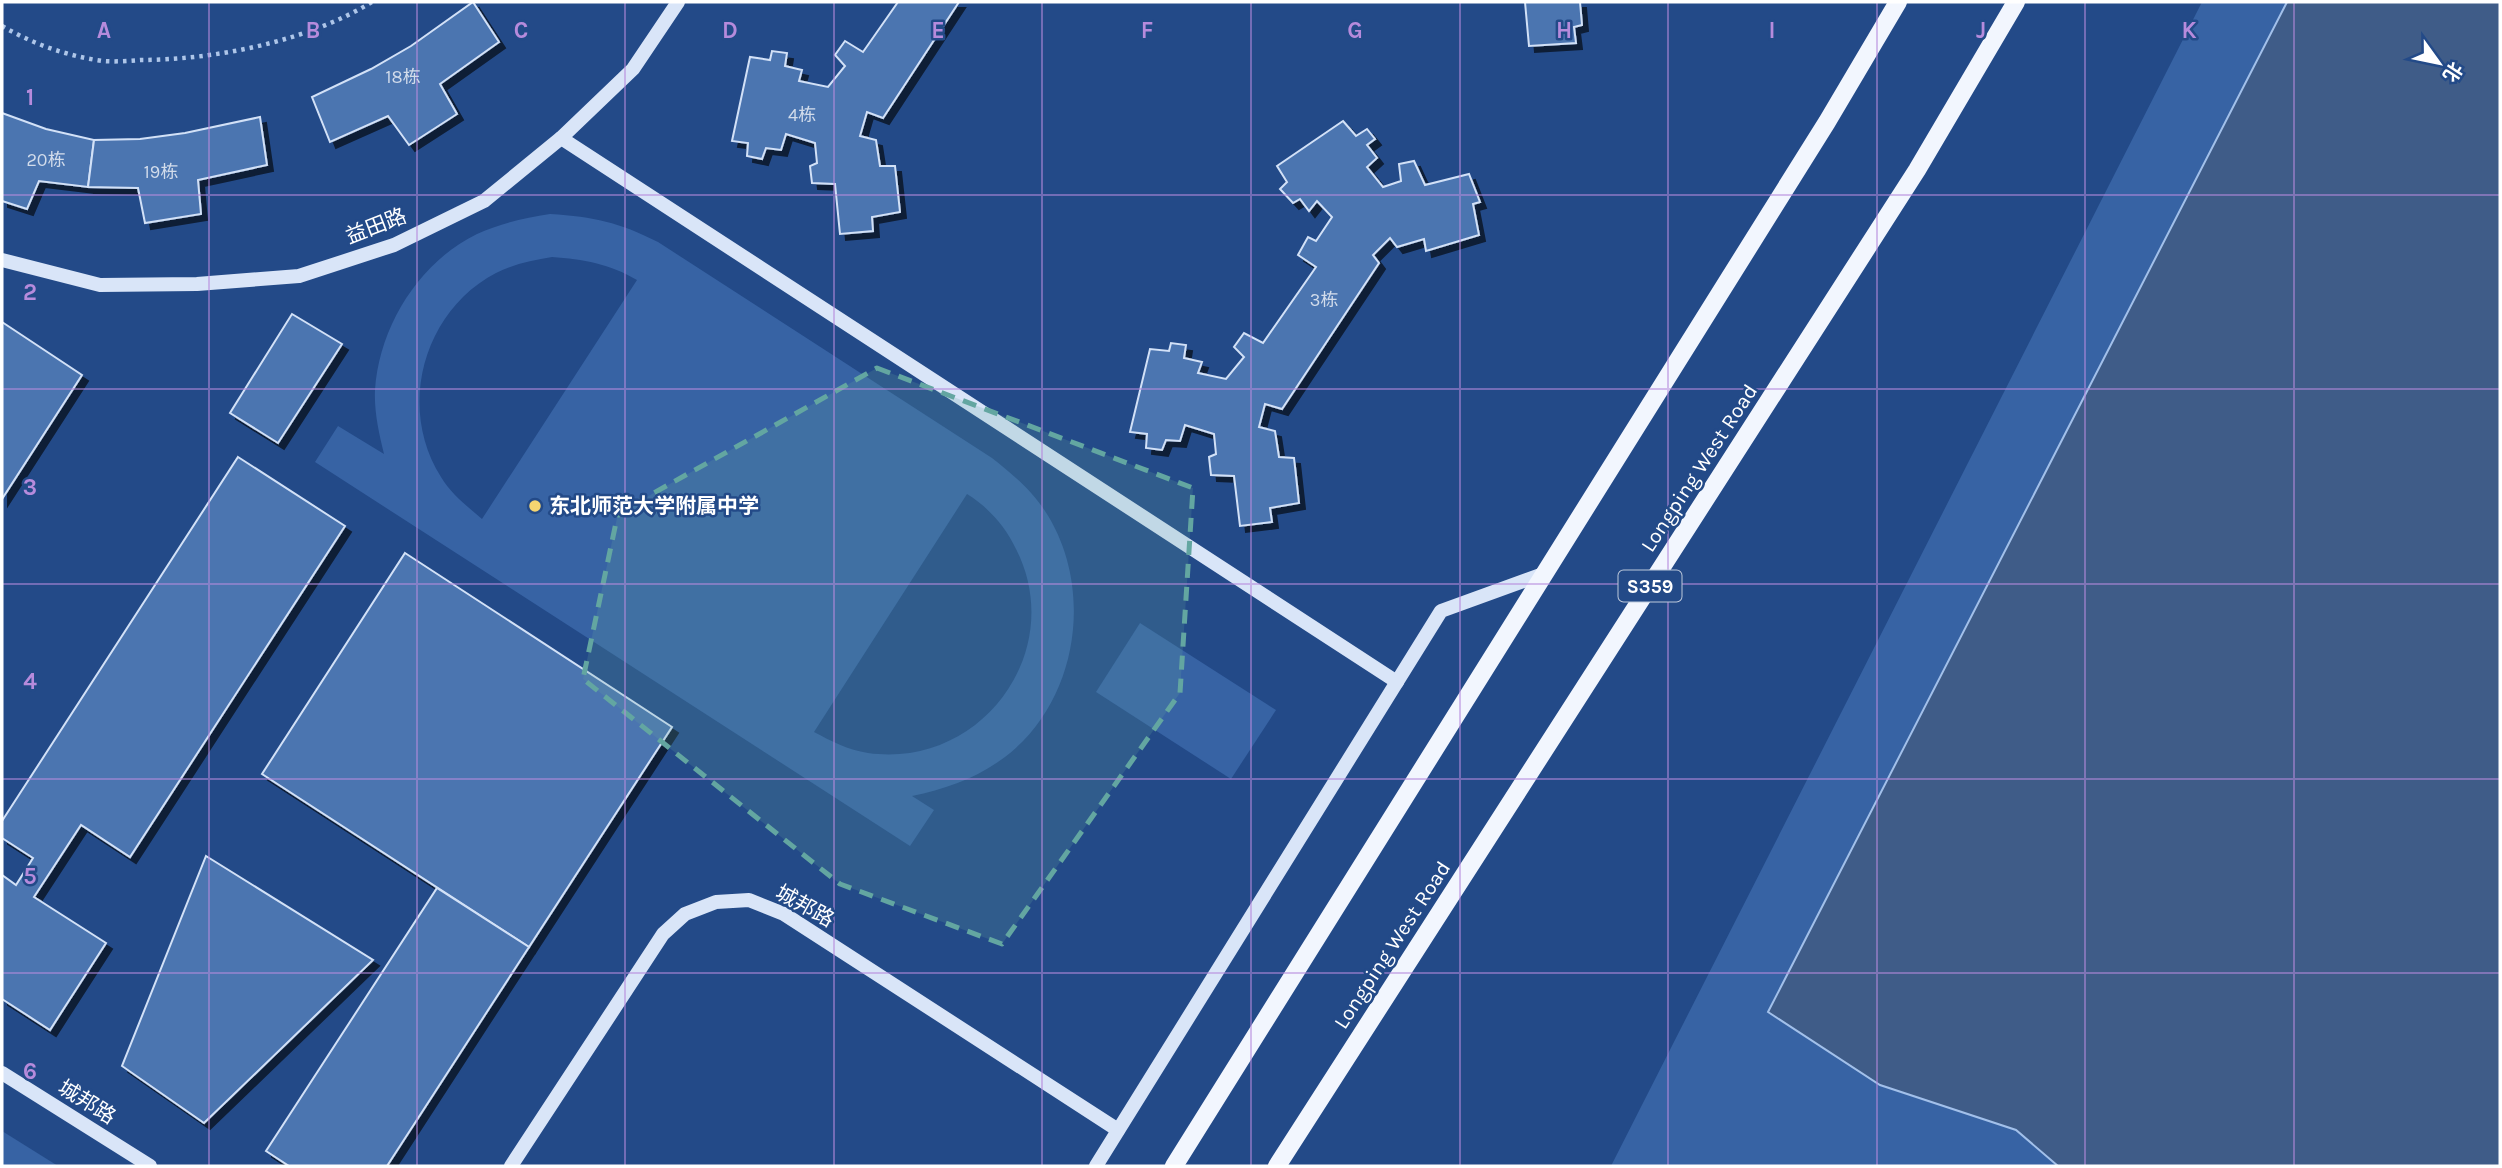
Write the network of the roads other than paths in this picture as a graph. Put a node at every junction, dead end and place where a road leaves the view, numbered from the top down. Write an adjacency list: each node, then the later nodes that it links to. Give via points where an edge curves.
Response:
1 (678, 2): 4 (street, 益田路, via 633,69)
2 (1898, 2): 6 (main road)
3 (2016, 2): 14 (main road, Longping West Road / S359, via 1917,170)
4 (561, 138): 5 (street, 益田路, via 484,201 394,245 299,276 100,285); 7 (street)
5 (2, 260)
6 (1543, 574): 7 (street, via 1441,611); 13 (main road)
7 (1397, 682): 9 (street)
8 (2, 1073): 10 (street, 城邦路)
9 (1118, 1130): 11 (street, 城邦路, via 784,914 749,900 727,901 685,914 663,934); 12 (street)
10 (150, 1166)
11 (511, 1166)
12 (1096, 1166)
13 (1174, 1166)
14 (1277, 1166)

